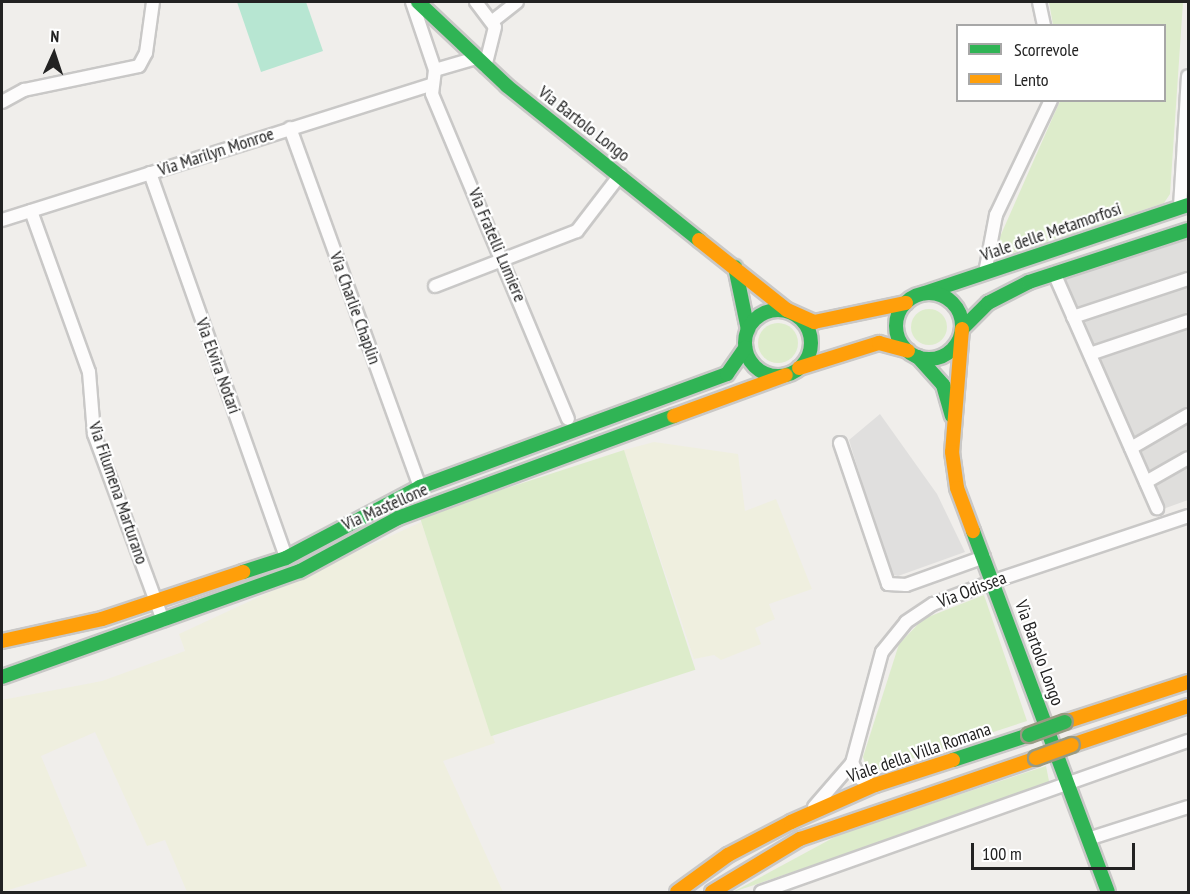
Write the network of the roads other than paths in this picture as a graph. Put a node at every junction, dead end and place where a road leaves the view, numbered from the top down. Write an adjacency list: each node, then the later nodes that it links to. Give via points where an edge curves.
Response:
1 (153, 2): 13 (street, via 146,53 139,66 24,90)
2 (412, 2): 10 (street)
3 (418, 2): 9 (street, Via Bartolo Longo)
4 (476, 2): 7 (street)
5 (517, 2): 7 (street)
6 (1039, 2): 8 (street)
7 (494, 20): 9 (street, via 494,48)
8 (1044, 24)
9 (481, 62): 10 (street); 17 (street, Via Bartolo Longo)
10 (435, 70): 12 (street)
11 (1188, 76): 18 (street)
12 (431, 85): 15 (street, Via Marilyn Monroe); 22 (street, Via Fratelli Lumiere)
13 (2, 102)
14 (1050, 102): 24 (street, via 996,215)
15 (290, 128): 16 (street, Via Marilyn Monroe); 47 (street, Via Charlie Chaplin)
16 (150, 173): 19 (street, Via Marilyn Monroe); 51 (street, Via Elvira Notari)
17 (620, 175): 22 (street, via 577,231); 23 (street, Via Bartolo Longo)
18 (1184, 206): 21 (street); 24 (street, Viale delle Metamorfosi)
19 (31, 211): 20 (street, Via Marilyn Monroe); 53 (street, Via Filumena Marturano, via 89,372 94,434)
20 (2, 220)
21 (1186, 230): 25 (street)
22 (504, 261): 27 (street); 41 (street, Via Fratelli Lumiere)
23 (735, 267): 30 (street, Via Bartolo Longo); 34 (street)
24 (985, 273): 28 (street, Viale delle Metamorfosi)
25 (1054, 273): 31 (street); 33 (street, via 998,296)
26 (1188, 279): 31 (street)
27 (435, 285)
28 (925, 293): 29 (street); 33 (street, via 949,299 961,316)
29 (906, 303): 30 (street, Via Bartolo Longo, via 834,322); 36 (street, via 896,325)
30 (794, 314): 34 (street, via 767,312); 38 (street, via 807,327 811,344)
31 (1073, 317): 37 (street)
32 (1188, 321): 37 (street)
33 (962, 329): 36 (street, via 951,351 934,358); 42 (street, Via Bartolo Longo)
34 (748, 330): 35 (street)
35 (745, 348): 39 (street, via 755,367); 47 (street, Via Mastellone, via 727,374)
36 (913, 354): 38 (street, via 879,343); 42 (street, Via Bartolo Longo, via 943,385)
37 (1090, 354): 44 (street)
38 (799, 368): 39 (street)
39 (786, 375): 54 (street, Via Mastellone, via 481,485 398,518 300,571)
40 (1188, 415): 44 (street)
41 (568, 419)
42 (954, 423): 50 (street, Via Bartolo Longo, via 957,488)
43 (840, 443): 50 (street, via 888,584 906,585)
44 (1131, 448): 46 (street)
45 (1188, 458): 46 (street)
46 (1146, 482): 48 (street)
47 (420, 487): 51 (street, Via Mastellone)
48 (1157, 508)
49 (1188, 516): 52 (street, Via Odissea)
50 (984, 556): 52 (street, Via Bartolo Longo)
51 (286, 558): 53 (street, Via Mastellone)
52 (994, 581): 60 (street, Via Odissea, via 933,604 891,638); 62 (street, Via Bartolo Longo)
53 (156, 603): 54 (street, Via Filumena Marturano); 55 (street, Via Mastellone)
54 (164, 621): 56 (street, Via Mastellone)
55 (2, 641)
56 (2, 677)
57 (1188, 682): 61 (street, Viale della Villa Romana, bridge)
58 (1188, 706): 67 (street, bridge, via 800,840)
59 (1188, 741): 62 (street)
60 (852, 764): 61 (street, via 861,779); 64 (street, Via Odissea, via 831,794)
61 (875, 785): 64 (street, Viale della Villa Romana)
62 (1068, 785): 65 (street, Via Bartolo Longo); 68 (street)
63 (1188, 807): 65 (street)
64 (804, 816): 66 (street, Viale della Villa Romana, via 729,855)
65 (1088, 839): 69 (street, Via Bartolo Longo)
66 (677, 892)
67 (712, 892)
68 (761, 892)
69 (1108, 892)

